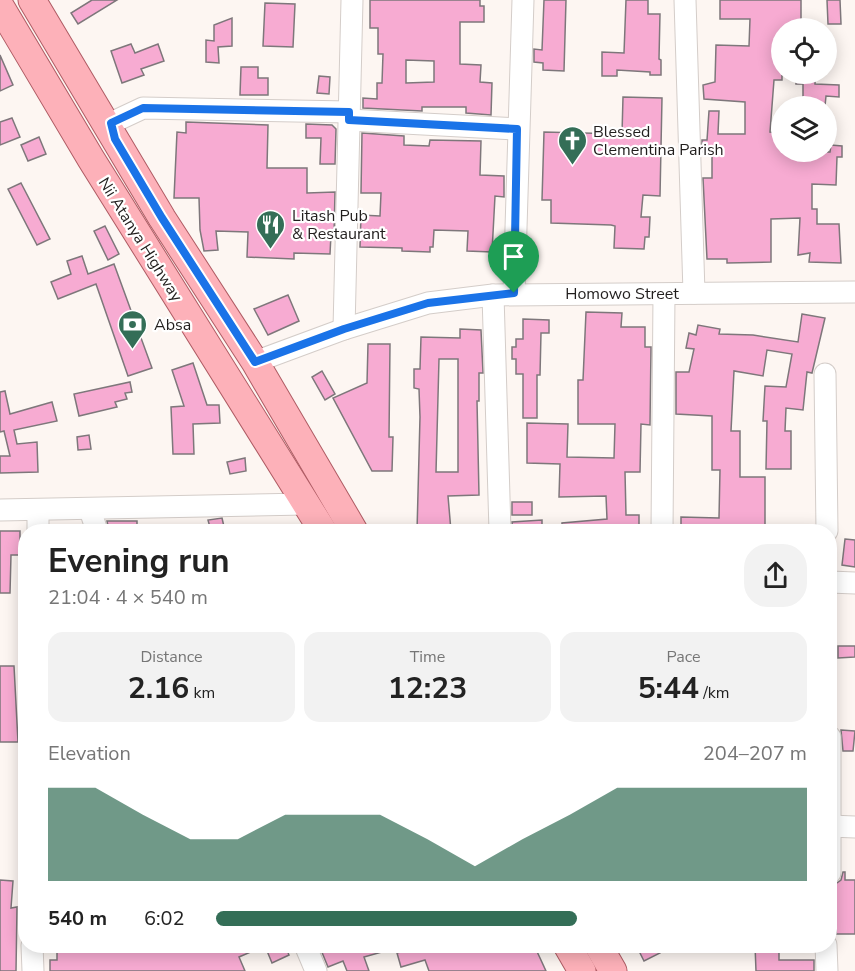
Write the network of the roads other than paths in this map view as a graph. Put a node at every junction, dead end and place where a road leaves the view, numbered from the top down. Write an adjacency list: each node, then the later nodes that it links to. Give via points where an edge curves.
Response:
1 (32, 0): 8 (main road)
2 (352, 0): 6 (street)
3 (523, 0): 7 (street)
4 (685, 0): 11 (street)
5 (0, 6): 17 (main road, Nii Atanya Highway)
6 (349, 116): 7 (street); 8 (street, via 143,108 111,123); 14 (street)
7 (517, 129): 10 (street)
8 (115, 139): 15 (main road)
9 (855, 292): 11 (street, Homowo Street)
10 (514, 293): 12 (street, Homowo Street); 13 (street, Homowo Street)
11 (694, 293): 13 (street, Homowo Street)
12 (493, 295): 14 (street, Homowo Street, via 428,303); 24 (street)
13 (664, 295): 25 (street)
14 (344, 329): 15 (street, Homowo Street)
15 (255, 362): 23 (main road)
16 (825, 374): 26 (street)
17 (306, 504): 19 (street); 22 (main road, Nii Atanya Highway)
18 (0, 510): 20 (street)
19 (90, 510): 20 (street); 21 (street)
20 (38, 521)
21 (95, 524)
22 (319, 524)
23 (350, 524)
24 (500, 524)
25 (662, 524)
26 (827, 524)
27 (837, 582): 28 (street)
28 (855, 583)
29 (837, 826): 30 (street)
30 (855, 827)
31 (32, 953): 36 (street)
32 (308, 953): 37 (street)
33 (572, 953): 38 (main road)
34 (603, 953): 39 (main road)
35 (826, 953): 40 (street)
36 (33, 971)
37 (316, 971)
38 (582, 971)
39 (613, 971)
40 (827, 971)

